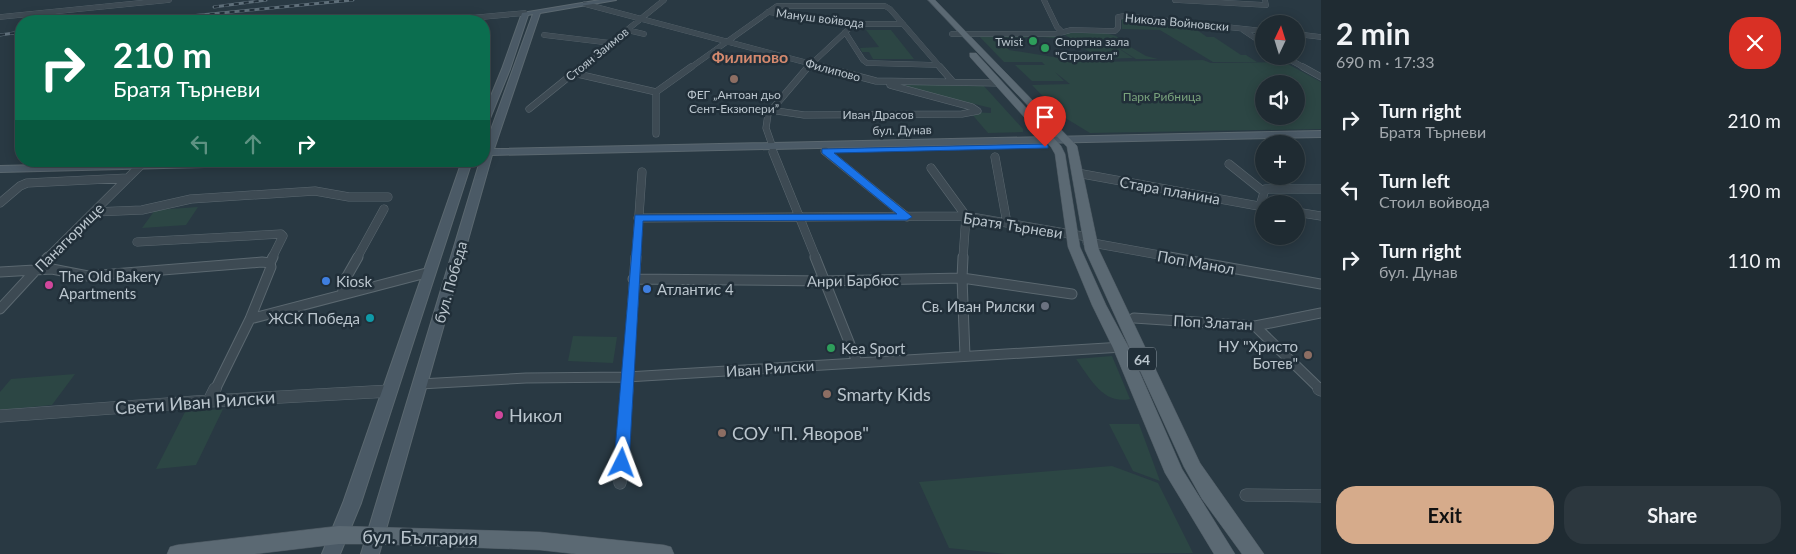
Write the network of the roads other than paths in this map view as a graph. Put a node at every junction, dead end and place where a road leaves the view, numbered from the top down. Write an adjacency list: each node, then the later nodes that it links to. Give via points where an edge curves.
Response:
1 (169, 0): 15 (street)
2 (613, 0): 9 (main road)
3 (664, 0): 19 (street, Стоян Заимов)
4 (921, 0): 29 (main road, 64)
5 (931, 0): 27 (main road)
6 (1044, 0): 26 (street)
7 (1175, 0): 8 (street, via 1263,5)
8 (1265, 0)
9 (585, 4): 12 (main road); 19 (street, Филипово)
10 (807, 4): 13 (street, via 785,4); 18 (street); 21 (street, via 885,6)
11 (525, 12): 12 (main road); 16 (street); 46 (main road)
12 (537, 12): 53 (main road, бул. Победа)
13 (768, 12): 18 (street, Мануш войвода); 34 (street)
14 (15, 15): 17 (street)
15 (20, 15)
16 (490, 16)
17 (0, 17)
18 (812, 18): 20 (street, Мануш войвода)
19 (641, 19): 23 (street, Стоян Заимов); 34 (street, Филипово)
20 (854, 24): 21 (street, Мануш войвода); 25 (street)
21 (903, 24): 38 (street)
22 (1240, 28): 24 (street, Никола Войновски); 26 (street, Никола Войновски, via 1124,16 1118,17 1115,31); 33 (street)
23 (627, 30): 28 (street); 36 (street, Стоян Заимов)
24 (1255, 30)
25 (846, 32): 37 (street); 38 (street, via 867,63)
26 (1062, 32): 27 (street, Никола Войновски)
27 (964, 33): 29 (street, Никола Войновски); 52 (main road)
28 (644, 34)
29 (952, 34): 43 (main road, 64)
30 (544, 35): 36 (street)
31 (1305, 35): 32 (street)
32 (1318, 36): 35 (street)
33 (1255, 38)
34 (727, 42): 37 (street, Филипово); 45 (street)
35 (1321, 42)
36 (611, 44): 40 (street, Стоян Заимов)
37 (811, 64): 42 (street, Филипово, via 876,81); 48 (street)
38 (938, 65): 42 (street)
39 (1299, 65): 41 (street)
40 (573, 73): 45 (street); 47 (street, Стоян Заимов)
41 (1321, 77)
42 (953, 82): 43 (street, Филипово)
43 (998, 82): 54 (main road, 64)
44 (890, 85): 48 (street, Иван Драсов, via 978,111 962,114 804,115)
45 (656, 92): 49 (street)
46 (490, 108)
47 (529, 109)
48 (770, 110): 55 (street, via 765,117)
49 (656, 134)
50 (1321, 134): 52 (main road, бул. Дунав)
51 (1321, 141): 52 (main road, бул. Дунав)
52 (1070, 142): 54 (main road, бул. Дунав); 69 (main road, 64)
53 (490, 143)
54 (1053, 143): 55 (main road, бул. Дунав); 56 (main road, бул. Дунав); 86 (main road, 64, via 1060,154)
55 (773, 149): 56 (main road, бул. Дунав); 57 (main road, бул. Дунав); 84 (street)
56 (825, 151): 82 (street)
57 (490, 154)
58 (995, 157): 85 (street)
59 (0, 161): 60 (main road)
60 (15, 161)
61 (1228, 164): 72 (street)
62 (93, 167): 67 (main road)
63 (139, 167): 70 (street, Панагюрище)
64 (465, 167): 91 (main road, бул. Победа)
65 (482, 167): 107 (main road, бул. Победа)
66 (931, 168): 80 (street)
67 (0, 169)
68 (642, 172): 83 (street)
69 (1076, 173): 76 (street, Стара планина); 86 (main road, 64)
70 (128, 178): 75 (street, via 28,184 20,186); 78 (street, Панагюрище)
71 (1321, 189): 72 (street, via 1265,189)
72 (1264, 192): 73 (street)
73 (1264, 195)
74 (388, 197): 78 (street, via 306,192 191,199 142,210)
75 (0, 203)
76 (1255, 205)
77 (384, 209): 96 (street, via 346,278)
78 (94, 212): 89 (street, Панагюрище)
79 (1305, 213): 81 (street)
80 (966, 216): 82 (street, Братя Търневи); 85 (street, Братя Търневи); 92 (street)
81 (1321, 216)
82 (907, 217): 84 (street, Братя Търневи)
83 (638, 218): 84 (street, Братя Търневи); 93 (street)
84 (801, 218): 94 (street)
85 (1007, 223): 86 (street, Братя Търневи)
86 (1080, 238): 95 (street, Поп Манол); 103 (main road, 64)
87 (137, 242): 88 (street, via 281,234 283,236)
88 (270, 263): 89 (street, via 88,276 52,269); 101 (street)
89 (35, 270): 90 (street); 98 (street, Панагюрище)
90 (0, 272)
91 (430, 272): 96 (street); 109 (main road, бул. Победа)
92 (962, 278): 94 (street, Анри Барбюс); 97 (street, Анри Барбюс); 104 (street)
93 (634, 279): 94 (street, Анри Барбюс); 106 (street)
94 (824, 281): 105 (street)
95 (1321, 284)
96 (342, 294): 101 (street)
97 (1072, 294)
98 (0, 309)
99 (1321, 313): 102 (street, Поп Златан)
100 (1134, 318): 102 (street, Поп Златан)
101 (250, 319): 110 (street)
102 (1255, 326): 108 (street)
103 (1129, 347): 104 (street, Иван Рилски); 121 (main road, 64, via 1174,473); 122 (main road, 64, via 1193,467)
104 (965, 356): 105 (street, Иван Рилски)
105 (857, 362): 106 (street, Иван Рилски)
106 (627, 377): 107 (street, Иван Рилски); 112 (street)
107 (420, 384): 115 (main road, бул. Победа)
108 (1321, 390)
109 (390, 391): 110 (street, Свети Иван Рилски); 116 (main road, бул. Победа)
110 (209, 401): 111 (street, Свети Иван Рилски)
111 (0, 416)
112 (620, 483)
113 (1246, 495): 114 (street)
114 (1321, 496)
115 (375, 534): 116 (main road, бул. България); 119 (main road, бул. Победа); 120 (main road, бул. България, via 540,541)
116 (340, 535): 117 (main road, бул. България); 118 (main road, бул. Победа)
117 (177, 554)
118 (331, 554)
119 (370, 554)
120 (664, 554)
121 (1225, 554)
122 (1254, 554)

